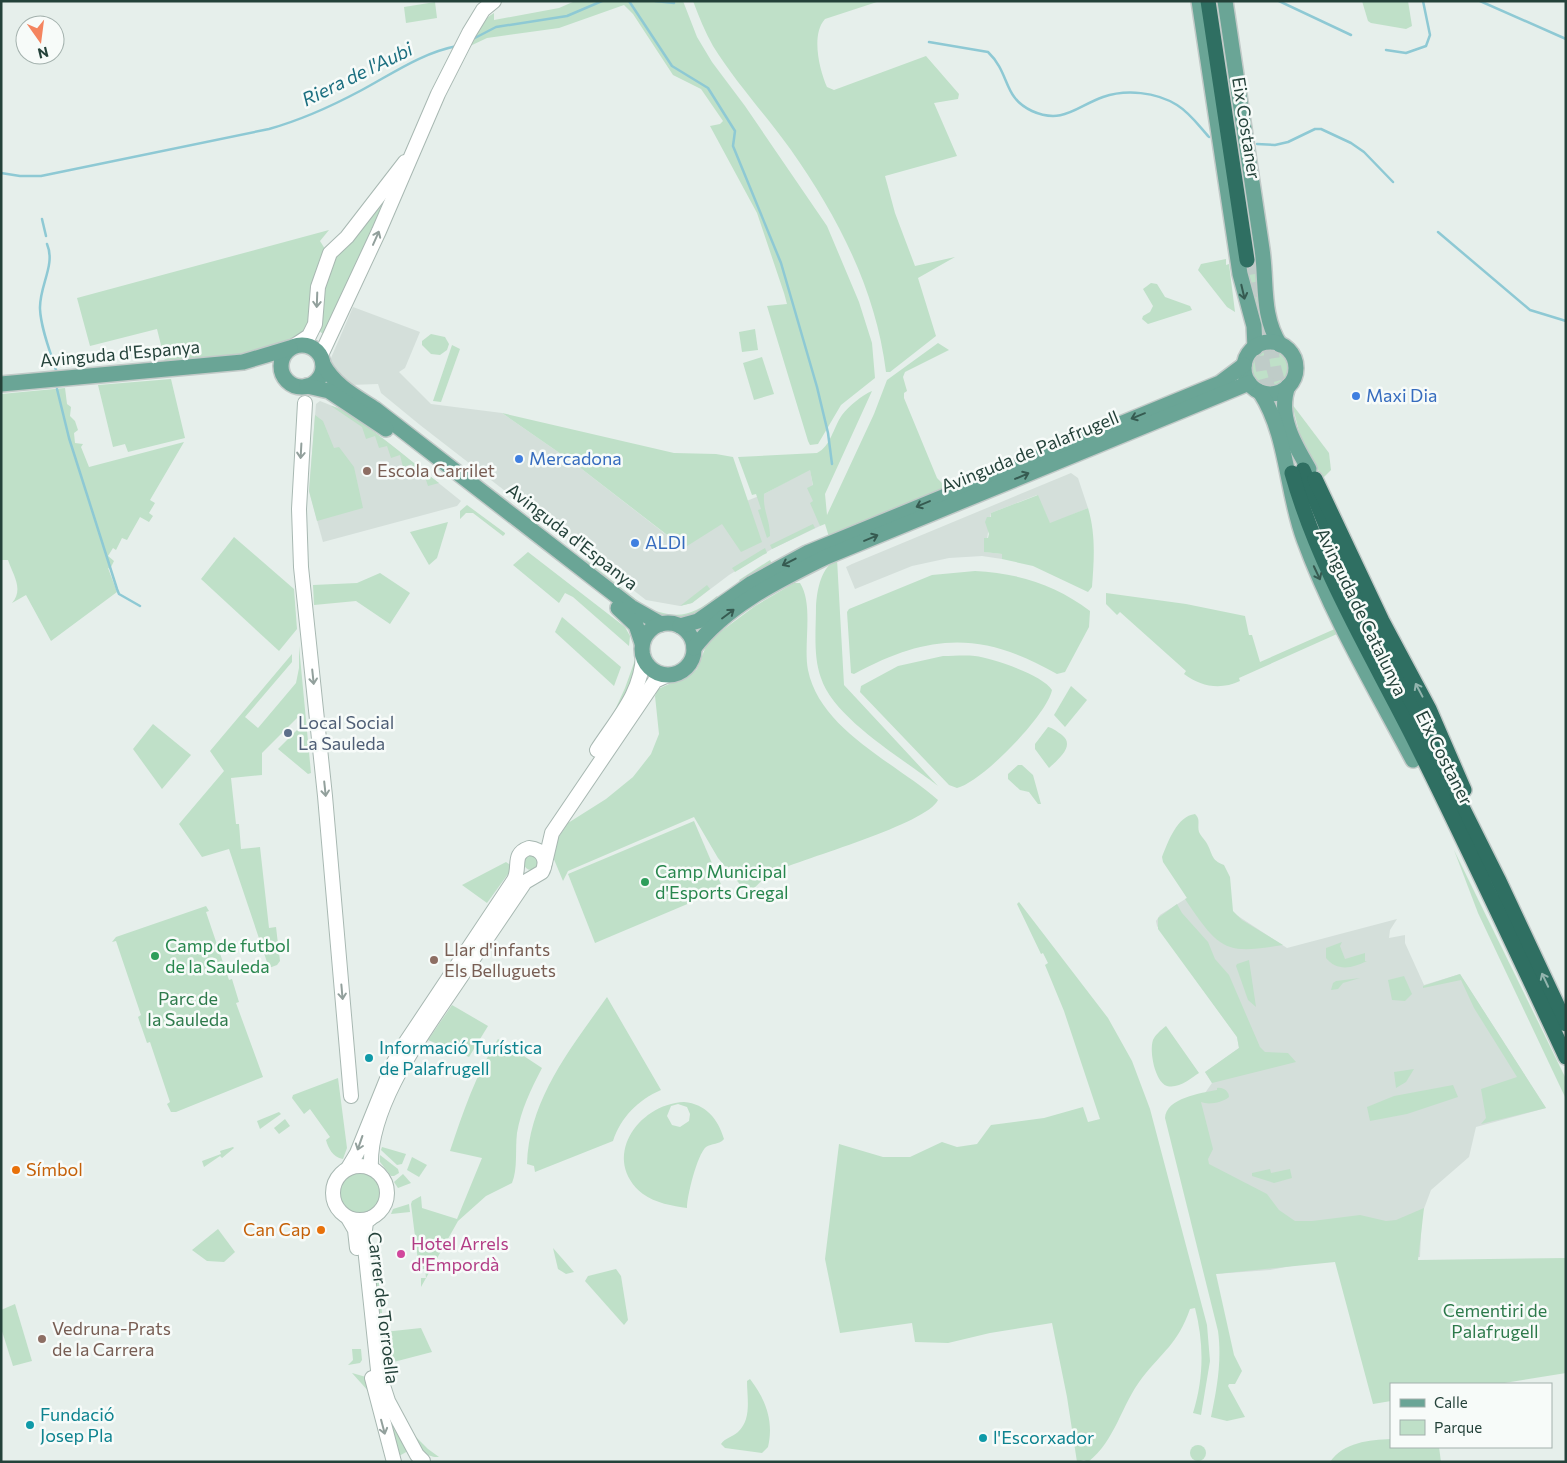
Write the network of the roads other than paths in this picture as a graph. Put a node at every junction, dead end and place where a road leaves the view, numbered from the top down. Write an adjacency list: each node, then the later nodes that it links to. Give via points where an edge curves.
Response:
1 (494, 1): 6 (street, via 469,33)
2 (1199, 1): 9 (main road, one-way to 9, via 1240,274 1254,326)
3 (1208, 1): 4 (highway, Eix Costaner, via 1251,257)
4 (1218, 1)
5 (1225, 1): 7 (main road, via 1262,252 1267,314)
6 (413, 152): 8 (street, one-way to 8, via 347,237 330,253 318,287 315,324 309,336); 10 (street, one-way to 6)
7 (1280, 345): 9 (main road, via 1270,342); 16 (main road, via 1290,352 1296,366)
8 (292, 347): 10 (main road, via 309,346); 11 (main road, Avinguda d'Espanya); 13 (main road, via 281,362)
9 (1254, 348): 12 (main road)
10 (322, 356): 15 (main road, via 318,379); 20 (main road, Avinguda d'Espanya, via 331,378 338,384 375,409 631,607)
11 (243, 362): 13 (main road, Avinguda d'Espanya, via 262,366); 14 (main road, Avinguda d'Espanya)
12 (1244, 365): 17 (main road); 21 (main road, Avinguda de Palafrugell, one-way to 21, via 1220,383 786,563 698,621)
13 (285, 378): 15 (main road, via 295,386)
14 (1, 384)
15 (307, 386): 23 (main road, Avinguda d'Espanya, via 329,391 391,433 628,615 636,625)
16 (1288, 386): 17 (main road, via 1277,393); 19 (main road, via 1283,403)
17 (1254, 387): 22 (main road, Avinguda de Palafrugell, one-way to 17, via 710,628 739,606 826,557); 25 (main road, Avinguda de Catalunya, one-way to 25, via 1274,416 1294,510 1312,562)
18 (305, 402): 33 (street, one-way to 33, via 299,509 300,558)
19 (1301, 471): 30 (highway, Eix Costaner, via 1299,498 1324,561); 31 (highway, one-way to 19, via 1498,879 1497,865 1441,734 1378,613 1326,500)
20 (661, 624): 21 (main road); 23 (main road, via 651,629)
21 (680, 626): 22 (main road, via 690,636)
22 (694, 648): 24 (main road, via 688,665)
23 (642, 649): 24 (main road, via 651,668); 26 (street, via 642,675 637,688 555,818)
24 (668, 675): 27 (street, via 655,681 552,833)
25 (1413, 760): 30 (highway, via 1501,935)
26 (528, 849): 27 (street, via 543,854); 28 (street, via 520,853)
27 (544, 863): 29 (street, via 542,872)
28 (516, 866): 29 (street, via 522,875); 34 (street, one-way to 34, via 516,876 506,893 393,1064)
29 (533, 877): 35 (street, via 524,882 402,1066 371,1149)
30 (1514, 944): 32 (highway, Eix Costaner)
31 (1566, 1024)
32 (1566, 1058)
33 (351, 1096)
34 (348, 1168): 35 (street); 36 (street, via 336,1178 332,1194 337,1209)
35 (371, 1168): 37 (street, via 383,1180 387,1194 383,1206)
36 (348, 1218): 37 (street); 39 (street, Carrer de Torroella, one-way to 39, via 356,1237 368,1359)
37 (371, 1218): 38 (street, Carrer de Torroella, via 366,1222 364,1238 378,1370 388,1401 417,1455)
38 (424, 1461): 40 (street, via 410,1458)
39 (394, 1462)
40 (403, 1462)

